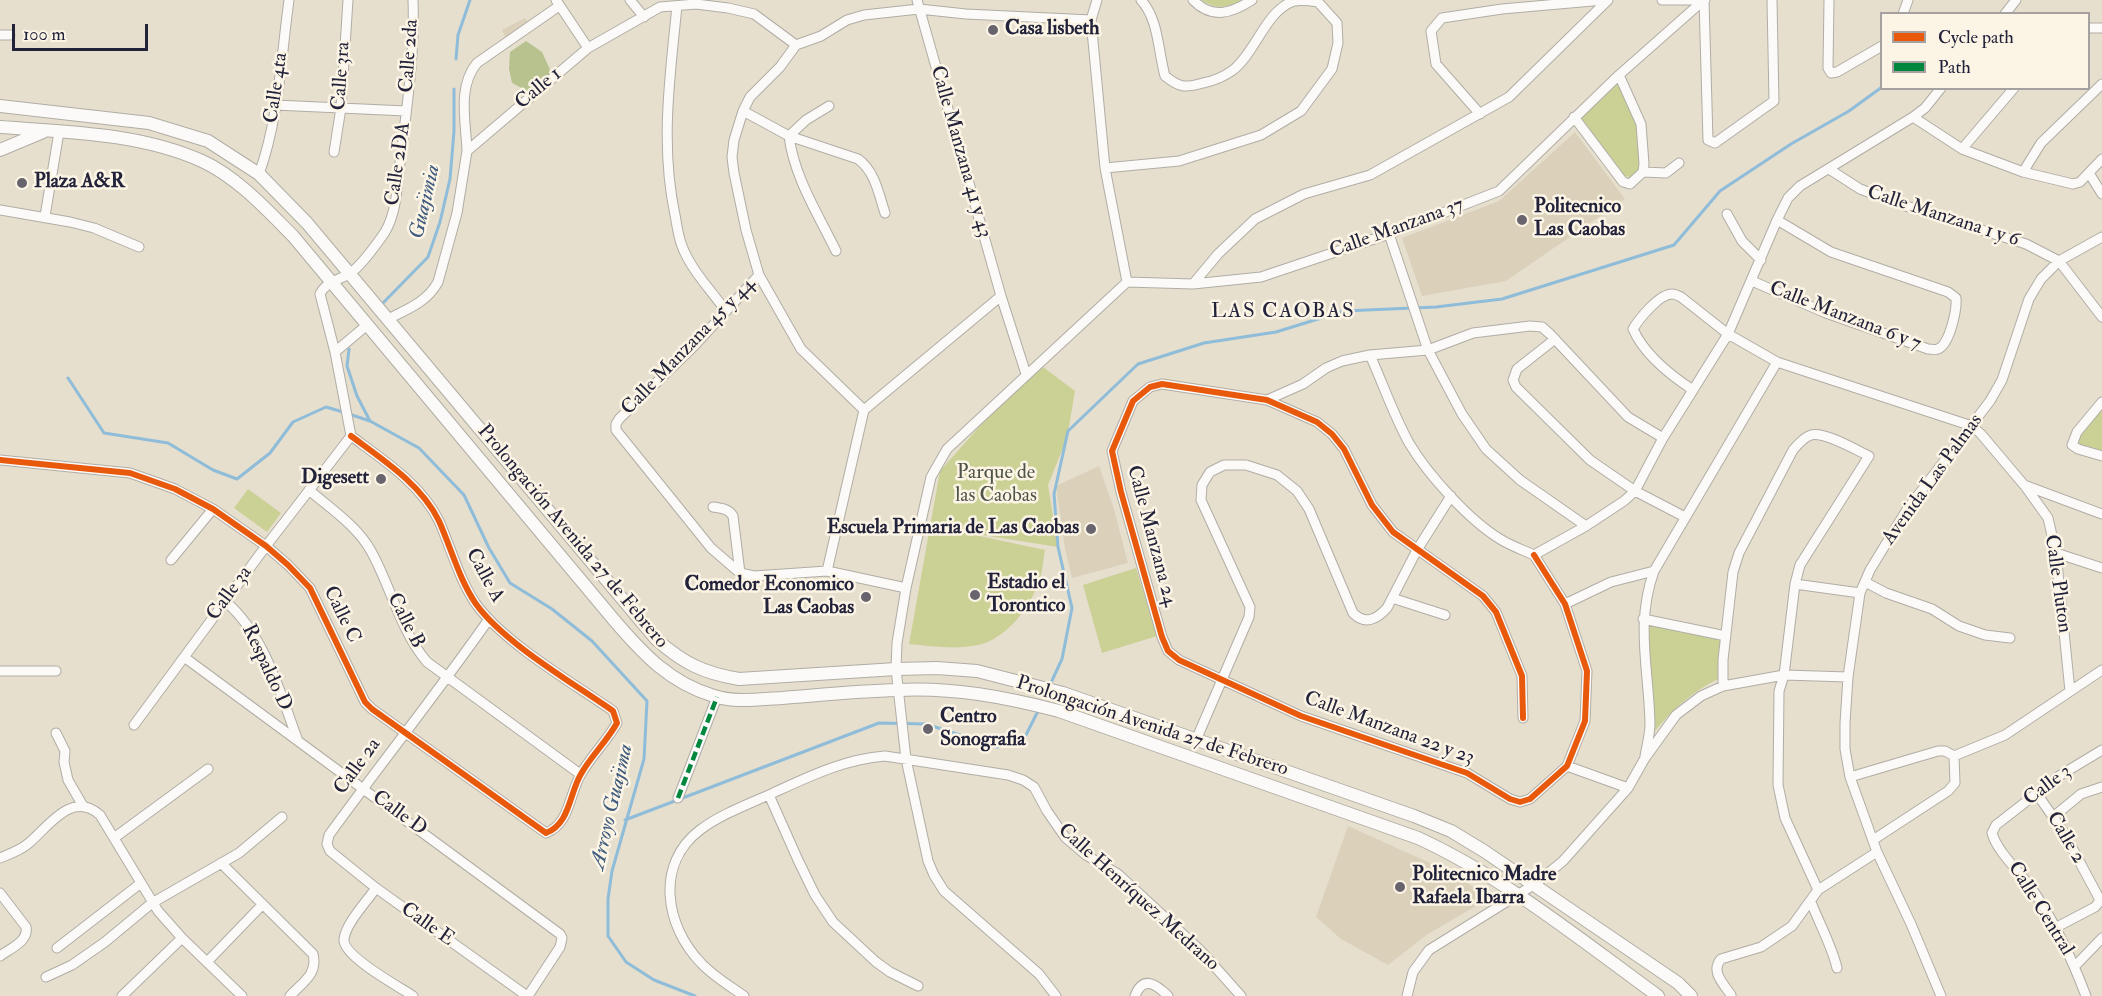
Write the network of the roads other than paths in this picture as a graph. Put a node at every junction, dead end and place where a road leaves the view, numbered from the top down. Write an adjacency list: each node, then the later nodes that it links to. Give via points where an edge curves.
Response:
1 (289, 0): 30 (street, Calle 4ta)
2 (348, 0): 33 (street, Calle 3ra)
3 (413, 0): 34 (street, Calle 2da)
4 (630, 0): 19 (street)
5 (1097, 0): 20 (street)
6 (1141, 0): 48 (street, via 1155,28 1165,76 1176,85 1188,87 1211,81 1233,70 1278,11 1296,0 1318,2 1337,22 1338,43 1332,69 1301,111 1261,135 1179,161)
7 (1194, 0): 8 (street, via 1214,13 1236,10)
8 (1252, 0)
9 (1606, 0): 36 (street, via 1509,97); 36 (street, via 1442,18 1431,31 1436,64)
10 (1662, 0): 11 (street)
11 (1706, 0): 12 (street, via 1708,140 1715,143 1773,103); 26 (street, Calle Manzana 37)
12 (1772, 0)
13 (1829, 0): 24 (street, via 1831,73)
14 (2016, 0): 18 (street)
15 (557, 3): 25 (street); 44 (street, via 469,73 464,95)
16 (918, 4): 20 (street, via 966,14); 23 (street, via 847,20); 72 (street, Calle Manzana 41 y 43)
17 (677, 6): 19 (street, Calle 1, via 660,7); 23 (street, Calle 1, via 696,4 754,14); 75 (street, via 669,79 670,192 689,261)
18 (2007, 12)
19 (644, 17): 25 (street, Calle 1)
20 (1091, 20): 48 (street)
21 (0, 35): 22 (street)
22 (10, 35)
23 (796, 45): 35 (street)
24 (1880, 47)
25 (588, 48): 44 (street, Calle 1)
26 (1619, 75): 37 (street, Calle Manzana 37); 50 (street, via 1641,124)
27 (2102, 84): 51 (street, via 2041,143)
28 (1939, 90): 38 (street)
29 (2012, 90): 42 (street)
30 (275, 105): 33 (street); 53 (street, Calle 4ta)
31 (0, 106): 53 (main road, Prolongación Avenida 27 de Febrero, via 149,123 208,141)
32 (829, 106): 41 (street)
33 (341, 108): 34 (street); 45 (street, Calle 3ra)
34 (406, 111): 66 (street, Calle 2DA, via 394,212 385,231)
35 (742, 111): 41 (street); 67 (street, via 732,157)
36 (1480, 114): 71 (street, via 1370,176 1304,194 1256,219)
37 (1574, 117): 50 (street, via 1623,182 1630,184); 60 (street, Calle Manzana 37, via 1498,191)
38 (1913, 117): 42 (street); 49 (street)
39 (0, 127): 40 (main road, Prolongación Avenida 27 de Febrero)
40 (54, 131): 43 (main road); 58 (street); 69 (main road, Prolongación Avenida 27 de Febrero, via 146,142 203,162 260,202)
41 (789, 136): 56 (street, via 865,164); 63 (street, via 800,178)
42 (1962, 149): 51 (street)
43 (0, 150)
44 (467, 151): 77 (street, via 457,213 438,282 424,300)
45 (334, 152)
46 (2102, 159): 52 (street)
47 (1678, 163): 50 (street, via 1666,173)
48 (1105, 168): 70 (street)
49 (1829, 169): 59 (street, via 1800,186 1788,198); 65 (street, Calle Manzana 1 y 6, via 1860,189 2026,244)
50 (1642, 172)
51 (2024, 172): 52 (street, via 2073,184)
52 (2089, 173): 54 (street)
53 (260, 174): 66 (main road, Prolongación Avenida 27 de Febrero)
54 (2102, 194)
55 (0, 210): 58 (street)
56 (885, 213)
57 (1727, 214): 64 (street, via 1742,241)
58 (45, 216): 62 (street, via 94,228)
59 (1777, 220): 64 (street); 68 (street, Calle Manzana 6 y 7, via 1831,252 1948,292 1956,298 1957,309 1945,344 1937,350 1928,349 1826,313)
60 (1389, 234): 71 (street, Calle Manzana 37, via 1261,277); 81 (street)
61 (2102, 237): 65 (street, Avenida Las Palmas)
62 (139, 247)
63 (836, 251)
64 (1761, 260): 68 (street)
65 (2059, 261): 74 (street); 90 (street, Avenida Las Palmas, via 2029,299 2002,380)
66 (349, 274): 69 (street); 77 (main road, Prolongación Avenida 27 de Febrero)
67 (759, 275): 75 (street, Calle Manzana 45 y 44); 89 (street, via 801,349)
68 (1752, 281): 79 (street)
69 (331, 282): 78 (main road, Prolongación Avenida 27 de Febrero); 82 (street, via 320,294)
70 (1127, 282): 71 (street, Calle Manzana 37); 85 (street)
71 (1193, 284)
72 (1000, 296): 85 (street, Calle Manzana 41 y 43); 89 (street)
73 (2102, 298): 74 (street)
74 (2092, 304): 76 (street)
75 (725, 310): 112 (street, Calle Manzana 45 y 44, via 619,419 616,430 711,548)
76 (2102, 316)
77 (388, 319): 126 (main road, Prolongación Avenida 27 de Febrero, via 656,639 675,656 698,669 739,679)
78 (367, 325): 82 (street); 137 (main road, Prolongación Avenida 27 de Febrero, via 643,654 677,681)
79 (1728, 334): 84 (street); 86 (street); 86 (street, via 1673,294 1664,296 1639,318 1633,329 1638,339 1671,375)
80 (1553, 336): 81 (street, via 1542,327 1530,326 1473,333); 92 (street, via 1628,417); 97 (street, via 1517,369 1513,380 1516,387 1590,460)
81 (1428, 350): 83 (street); 103 (street, via 1462,414 1486,449 1520,480)
82 (335, 352): 91 (street)
83 (1370, 355): 87 (street, via 1342,361); 98 (street, via 1408,441)
84 (1778, 362): 90 (street); 102 (street)
85 (1026, 374): 115 (street, via 947,449 938,463 931,477)
86 (1693, 390): 92 (street)
87 (1267, 400): 105 (street, Calle Manzana 24, via 1317,422 1332,434 1344,449 1372,505 1393,532); 133 (street, Calle Manzana 24, via 1162,384 1150,387 1133,401 1112,451 1120,492 1168,651)
88 (2102, 402): 93 (street, via 2077,432 2072,445)
89 (864, 410): 110 (street)
90 (1972, 426): 95 (street, Calle Pluton); 113 (street, Avenida Las Palmas, via 1906,511)
91 (351, 436): 96 (street, Calle 3a); 121 (street, Calle A, via 428,503 457,567)
92 (1663, 438): 97 (street)
93 (2102, 456)
94 (0, 460): 100 (street, Calle C, via 130,473)
95 (2024, 485): 101 (street); 106 (street, Calle Pluton, via 2048,518)
96 (309, 490): 104 (street, Calle 3a); 132 (street, Calle B, via 353,527 370,549 415,647)
97 (1635, 491): 102 (street); 103 (street)
98 (1451, 496): 105 (street); 107 (street, via 1501,540)
99 (713, 507): 112 (street, via 733,516)
100 (213, 508): 104 (street, Calle C); 108 (street)
101 (2102, 514)
102 (1685, 518): 111 (street)
103 (1586, 526): 107 (street)
104 (266, 546): 118 (street, Calle 3a); 140 (street, Calle C, via 310,588 365,702)
105 (1417, 550): 117 (street); 138 (street, Calle Manzana 24, via 1483,596 1496,612 1522,676)
106 (2056, 553): 109 (street); 136 (street, Calle Pluton)
107 (1534, 555): 119 (street)
108 (171, 560)
109 (2102, 568)
110 (827, 571): 112 (street, via 754,576); 115 (street)
111 (1654, 571): 119 (street, via 1611,582); 122 (street, via 1646,592)
112 (740, 573)
113 (1865, 582): 116 (street, Avenida Las Palmas); 124 (street, via 1932,609 1959,626)
114 (1795, 584): 116 (street); 123 (street, via 1800,565 1869,456 1823,435 1812,435 1793,450 1739,553); 130 (street)
115 (906, 588): 126 (street)
116 (1860, 593): 131 (street, Avenida Las Palmas)
117 (1392, 598): 120 (street); 133 (street, via 1380,616 1369,621 1359,619 1353,613 1310,509 1297,491 1276,475 1246,465 1217,468 1202,485 1201,500 1250,607)
118 (225, 602): 125 (street, Calle 3a); 143 (street, Respaldo D, via 250,627)
119 (1565, 604): 148 (street, via 1587,671 1585,721)
120 (1445, 615)
121 (489, 619): 132 (street, Calle 2a); 150 (street, Calle A, via 518,645 613,711 617,723)
122 (1643, 619): 123 (street); 146 (street, via 1650,724)
123 (1726, 636): 134 (street)
124 (2010, 638)
125 (184, 657): 139 (street, Calle 3a); 143 (street, Calle D)
126 (896, 669): 135 (street); 142 (main road, Prolongación Avenida 27 de Febrero, via 977,672 1025,683)
127 (2102, 670): 136 (street)
128 (0, 671): 129 (street)
129 (56, 671)
130 (1784, 675): 131 (street); 134 (street); 171 (street, via 1779,691 1778,785 1785,818)
131 (1848, 677): 151 (street, Avenida Las Palmas, via 1845,749)
132 (447, 678): 140 (street, Calle 2a); 150 (street, Calle B)
133 (1223, 680): 142 (street); 148 (street, Calle Manzana 22 y 23, via 1301,716 1467,773 1520,802 1530,799)
134 (1723, 686): 146 (street, via 1701,696 1676,715)
135 (897, 690): 137 (main road, Prolongación Avenida 27 de Febrero, via 753,700); 147 (street); 173 (main road, Prolongación Avenida 27 de Febrero, via 943,689 1018,700 1059,711 1418,838)
136 (2070, 691): 145 (street, via 2005,735)
137 (717, 697): 157 (street)
138 (1523, 718)
139 (134, 725)
140 (404, 732): 150 (street, Calle C, via 546,833 561,822); 153 (street, Calle 2a)
141 (56, 733): 158 (street, via 65,751 68,780)
142 (1196, 740): 169 (main road, Prolongación Avenida 27 de Febrero, via 1451,831)
143 (298, 742): 153 (street, Calle D)
144 (2102, 750): 155 (street, Calle 3)
145 (1954, 756): 151 (street, via 1938,751); 163 (street, via 1955,783 1948,791)
146 (1645, 758): 154 (street)
147 (906, 759): 156 (street, Calle Henríquez Medrano, via 866,757 821,771); 194 (street, via 934,876 944,891 1039,974); 197 (street, Calle Henríquez Medrano, via 1008,775 1034,787 1065,837 1118,874 1200,950)
148 (1567, 766): 154 (street)
149 (208, 769): 162 (street)
150 (580, 774)
151 (1850, 777): 163 (street, Avenida Las Palmas)
152 (2102, 787): 160 (street, via 2081,794)
153 (363, 788): 164 (street, Calle 2a, via 329,835); 192 (street, Calle D, via 562,938)
154 (1628, 788): 169 (street, via 1563,861)
155 (2037, 794): 160 (street, Calle 2); 161 (street, Calle 3)
156 (769, 795): 186 (street, via 807,878 834,922 876,962); 193 (street, Calle Henríquez Medrano, via 699,831 676,859 669,884 674,918 687,947 702,964)
157 (678, 798)
158 (83, 806): 162 (street, via 100,815); 166 (street, via 57,816 29,843)
159 (282, 817): 167 (street, via 253,843)
160 (2053, 817): 177 (street, Calle 2, via 2099,898 2095,907)
161 (1996, 825): 177 (street, Calle Central, via 1994,838)
162 (114, 838): 168 (street)
163 (1873, 840): 165 (street, Avenida Las Palmas)
164 (330, 850): 170 (street, Calle E)
165 (1877, 852): 171 (street); 201 (street, Avenida Las Palmas)
166 (0, 858)
167 (221, 863): 175 (street); 176 (street)
168 (141, 883): 175 (street); 180 (street)
169 (1535, 884): 173 (street); 200 (main road, Prolongación Avenida 27 de Febrero, via 1678,983)
170 (376, 888): 191 (street, via 349,926 344,946 352,956); 192 (street, Calle E)
171 (1818, 890): 174 (street)
172 (0, 893): 181 (street, via 27,932 26,937)
173 (1518, 895): 198 (street, via 1429,950 1413,972); 199 (main road, Prolongación Avenida 27 de Febrero)
174 (1811, 902): 184 (street); 187 (street, via 1792,926 1761,947 1720,959 1716,972)
175 (152, 903): 178 (street); 185 (street, via 72,965)
176 (262, 905): 182 (street); 190 (street, via 313,954 312,972)
177 (2055, 928): 183 (street, Calle Central)
178 (182, 938): 182 (street); 188 (street)
179 (2102, 938): 183 (street)
180 (57, 948)
181 (0, 956)
182 (207, 962): 189 (street)
183 (2075, 966): 202 (street, Calle Central)
184 (1837, 968)
185 (46, 977)
186 (918, 986)
187 (1731, 995)
188 (122, 996)
189 (243, 996)
190 (290, 996)
191 (413, 996)
192 (528, 996)
193 (744, 996)
194 (1056, 996)
195 (1135, 996): 196 (street, via 1146,983 1154,984)
196 (1168, 996)
197 (1241, 996)
198 (1407, 996)
199 (1658, 996)
200 (1690, 996)
201 (1941, 996)
202 (2086, 996)

